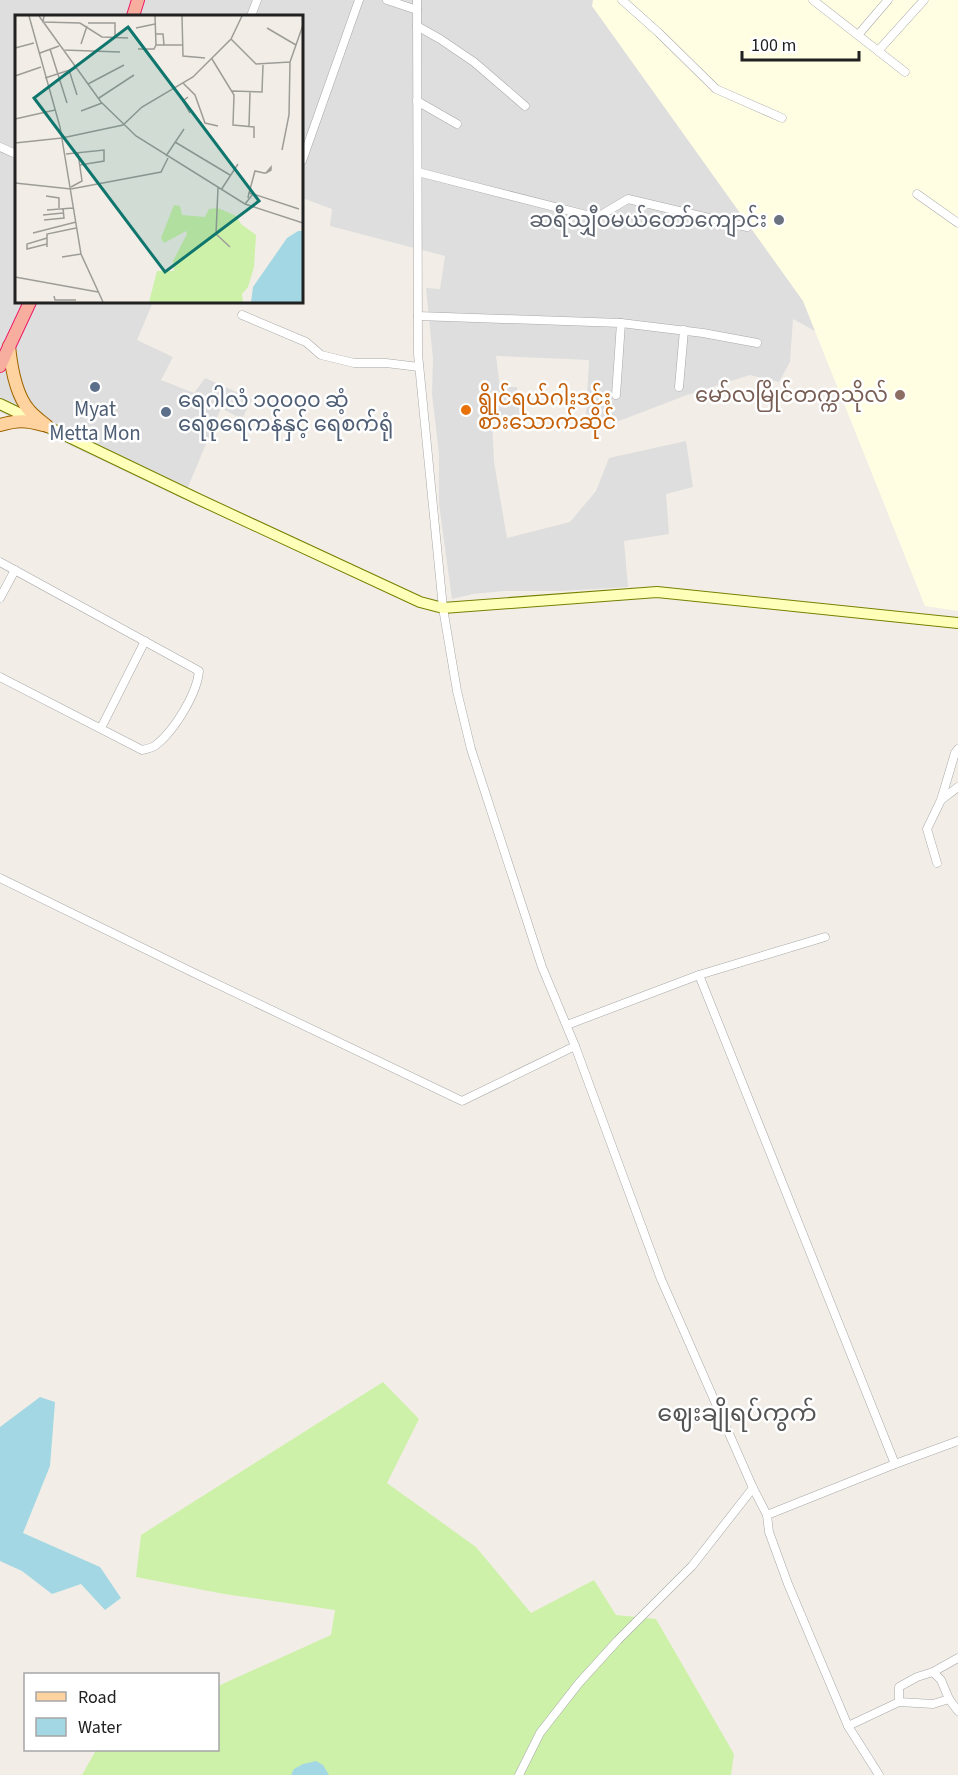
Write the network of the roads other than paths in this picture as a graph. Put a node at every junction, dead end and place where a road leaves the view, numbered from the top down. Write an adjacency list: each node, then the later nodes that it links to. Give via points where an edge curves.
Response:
1 (138, 0): 11 (highway)
2 (257, 0): 12 (street)
3 (359, 0): 23 (street)
4 (387, 0): 10 (street)
5 (417, 0): 10 (street)
6 (622, 0): 19 (street, via 716,89)
7 (888, 0): 14 (street)
8 (924, 0): 15 (street)
9 (818, 2): 14 (street)
10 (417, 10): 13 (street)
11 (133, 15)
12 (251, 15)
13 (417, 26): 17 (street); 18 (street, via 474,63)
14 (858, 35): 15 (street)
15 (878, 51): 16 (street)
16 (905, 72)
17 (417, 101): 20 (street); 24 (street)
18 (525, 106)
19 (782, 118)
20 (457, 124)
21 (0, 147): 22 (street)
22 (15, 154)
23 (303, 158)
24 (418, 172): 27 (street, via 594,217 628,199); 30 (street)
25 (917, 194): 26 (street)
26 (958, 223)
27 (747, 227)
28 (30, 303): 34 (highway)
29 (242, 315): 36 (street, via 306,342 321,355 354,363)
30 (418, 316): 31 (street); 36 (street)
31 (621, 323): 32 (street); 38 (street)
32 (684, 330): 33 (street); 37 (street)
33 (757, 343)
34 (9, 346): 35 (highway); 41 (main road, via 13,376 25,404)
35 (0, 366)
36 (419, 367): 45 (street)
37 (679, 387)
38 (616, 395)
39 (0, 404): 41 (main road)
40 (0, 425): 41 (main road, via 16,420)
41 (47, 426): 45 (main road, via 420,602)
42 (0, 562): 43 (street)
43 (15, 570): 44 (street); 47 (street)
44 (0, 598)
45 (443, 608): 46 (main road, via 657,592); 57 (street, via 471,749 542,967)
46 (958, 624)
47 (145, 641): 49 (street); 49 (street, via 199,671 198,682 178,720 154,747 142,750)
48 (0, 676): 49 (street)
49 (101, 728)
50 (958, 749): 52 (street)
51 (958, 787): 52 (street)
52 (941, 800): 53 (street, via 927,829)
53 (937, 863)
54 (0, 878): 58 (street, via 462,1101)
55 (825, 937): 56 (street)
56 (699, 975): 57 (street); 60 (street)
57 (567, 1025): 58 (street)
58 (575, 1046): 61 (street, via 662,1279)
59 (958, 1441): 60 (street)
60 (895, 1464): 62 (street)
61 (753, 1488): 62 (street); 69 (street, via 692,1566 579,1683 540,1733)
62 (767, 1515): 68 (street, via 788,1584)
63 (958, 1658): 64 (street)
64 (933, 1672): 65 (street); 66 (street, via 899,1688)
65 (949, 1699): 66 (street, via 933,1704); 67 (street)
66 (899, 1702): 68 (street)
67 (958, 1711)
68 (848, 1726): 70 (street)
69 (519, 1775)
70 (879, 1775)

